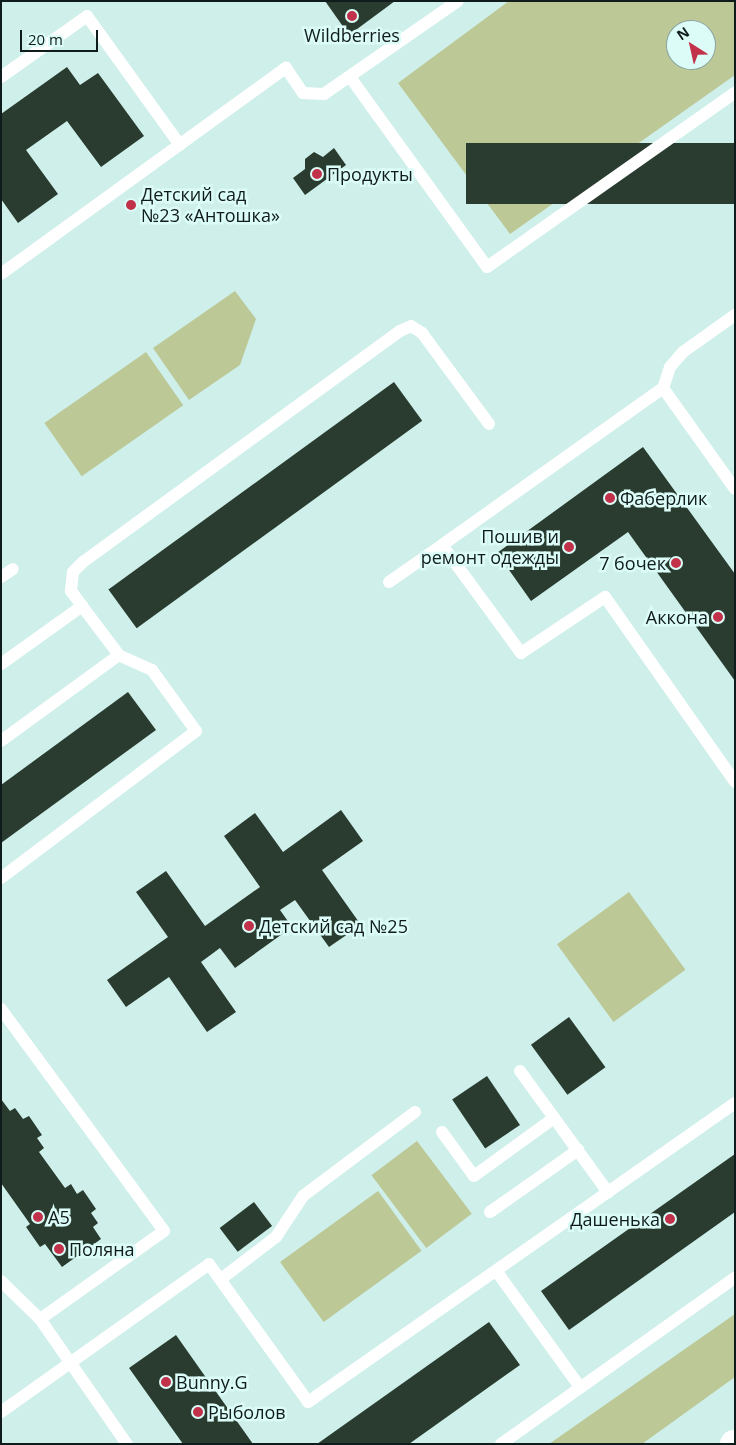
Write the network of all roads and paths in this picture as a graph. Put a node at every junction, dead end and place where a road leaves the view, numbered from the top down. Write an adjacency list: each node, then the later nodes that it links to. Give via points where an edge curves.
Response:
1 (458, 1): 3 (lane)
2 (1, 77): 5 (lane, via 86,16)
3 (350, 77): 4 (lane, via 487,267); 5 (lane, via 312,97 303,93 286,68)
4 (735, 92)
5 (180, 145): 6 (lane)
6 (1, 274)
7 (735, 315): 8 (lane, via 683,352 670,367)
8 (662, 388): 10 (lane); 11 (lane)
9 (489, 424): 15 (lane, via 422,333 411,326 83,562 73,572 71,591)
10 (735, 488)
11 (442, 545): 14 (lane); 19 (lane, via 521,653 605,597)
12 (12, 569): 13 (lane)
13 (1, 577)
14 (389, 582)
15 (82, 606): 16 (lane); 17 (lane)
16 (119, 655): 18 (lane); 20 (lane, via 152,670 196,731)
17 (1, 664)
18 (1, 741)
19 (735, 782)
20 (1, 878)
21 (1, 1009): 34 (lane, via 164,1232)
22 (520, 1071): 25 (lane)
23 (735, 1103): 28 (lane)
24 (415, 1112): 32 (lane, via 303,1196 276,1237)
25 (554, 1118): 26 (lane, via 474,1176); 27 (lane)
26 (442, 1132)
27 (578, 1150): 28 (lane); 29 (lane)
28 (608, 1192): 30 (lane)
29 (490, 1212)
30 (497, 1272): 32 (lane, via 308,1402); 36 (lane)
31 (735, 1278): 36 (lane)
32 (221, 1279): 35 (lane, via 209,1264)
33 (1, 1281): 34 (lane)
34 (40, 1319): 35 (lane)
35 (70, 1363): 37 (lane); 38 (lane)
36 (580, 1387): 39 (lane)
37 (1, 1412)
38 (127, 1444)
39 (501, 1444)

